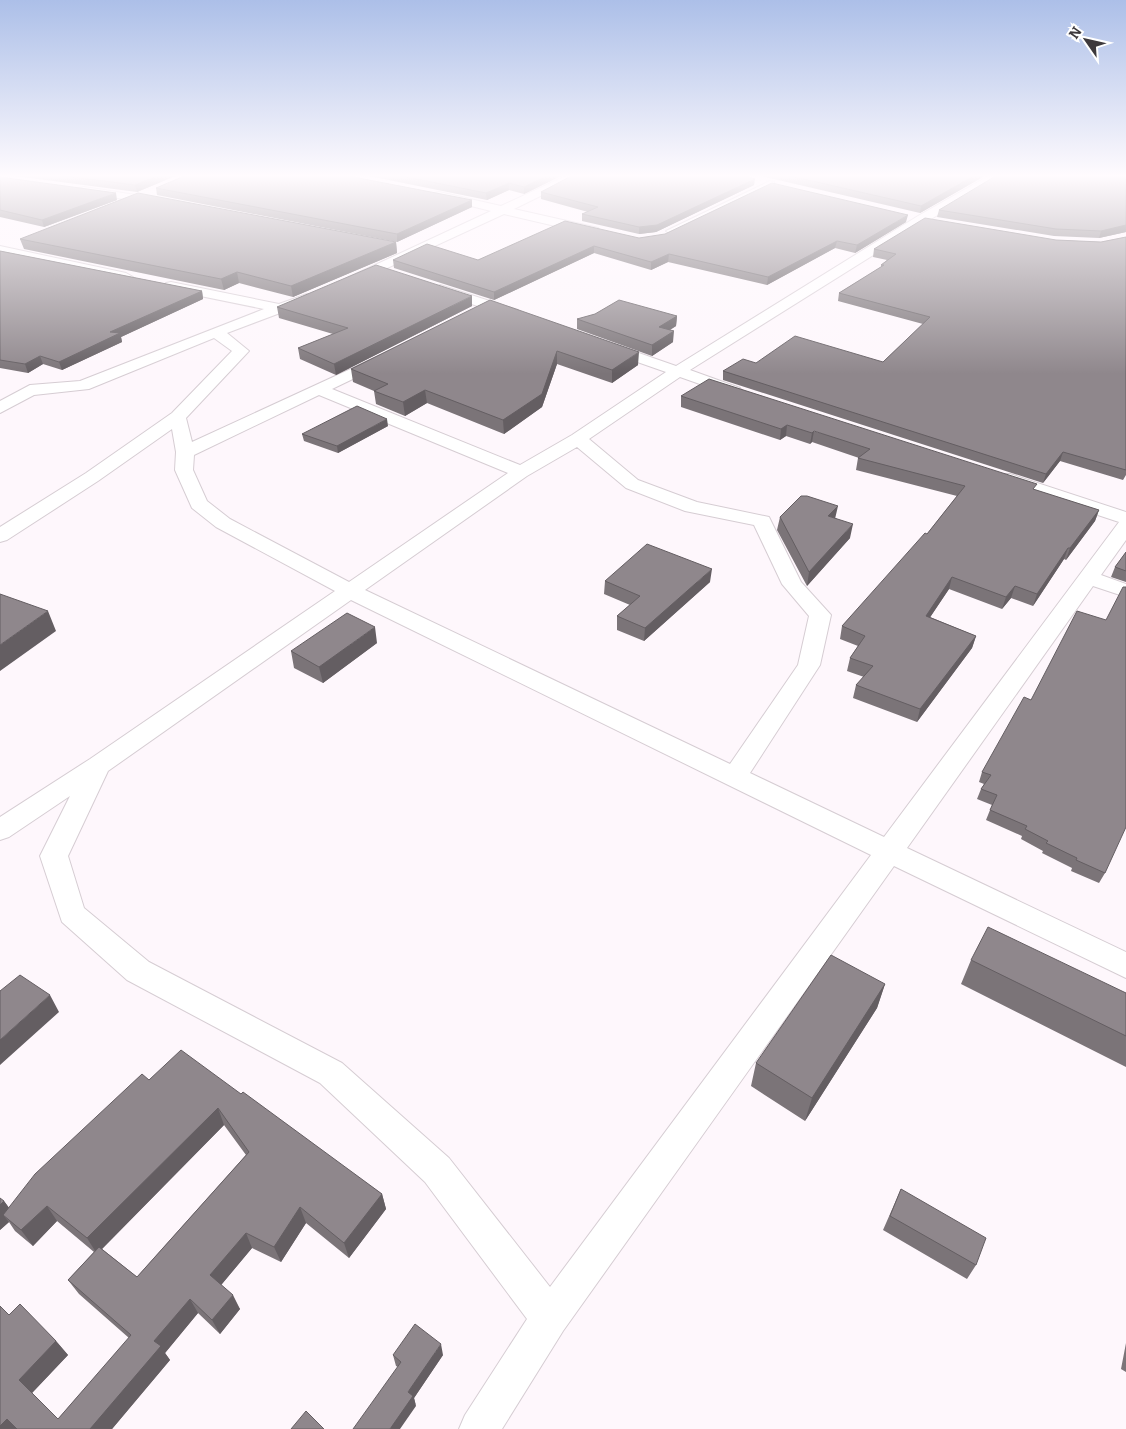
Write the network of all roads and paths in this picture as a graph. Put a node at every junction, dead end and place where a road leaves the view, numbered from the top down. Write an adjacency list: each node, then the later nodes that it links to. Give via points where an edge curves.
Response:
1 (438, 241): 6 (street)
2 (887, 241): 21 (street)
3 (22, 244): 5 (street)
4 (396, 247): 6 (street)
5 (1, 251): 9 (street)
6 (416, 251): 7 (street)
7 (376, 268): 8 (street); 10 (street)
8 (395, 274)
9 (137, 279)
10 (344, 282)
11 (157, 283): 15 (street)
12 (424, 283): 14 (street)
13 (319, 293): 15 (street)
14 (490, 305): 16 (street); 17 (street)
15 (284, 308): 18 (street)
16 (473, 313)
17 (527, 318)
18 (216, 332): 22 (street, via 83,386); 27 (street, via 241,351)
19 (592, 342): 21 (street)
20 (398, 351): 23 (street)
21 (677, 372): 25 (street); 28 (street)
22 (30, 390): 24 (street); 26 (street)
23 (321, 390): 29 (street); 30 (street)
24 (0, 391)
25 (752, 396)
26 (0, 408)
27 (178, 417): 29 (street); 34 (street)
28 (578, 439): 30 (street); 39 (street, via 632,484 692,507 762,521 792,584 820,615 809,665)
29 (185, 452): 37 (street, via 184,470 199,504 223,523)
30 (521, 472): 37 (street)
31 (986, 472): 32 (street)
32 (1126, 518)
33 (1126, 526): 35 (street)
34 (0, 536)
35 (1088, 578): 36 (street); 41 (street)
36 (1126, 591)
37 (352, 592): 38 (street); 39 (street)
38 (99, 766): 40 (street); 43 (street, via 54,856 72,914 138,971 332,1074 437,1170)
39 (734, 778): 41 (street)
40 (0, 830)
41 (889, 852): 42 (street); 43 (street)
42 (1126, 966)
43 (550, 1318): 44 (street)
44 (479, 1429)

